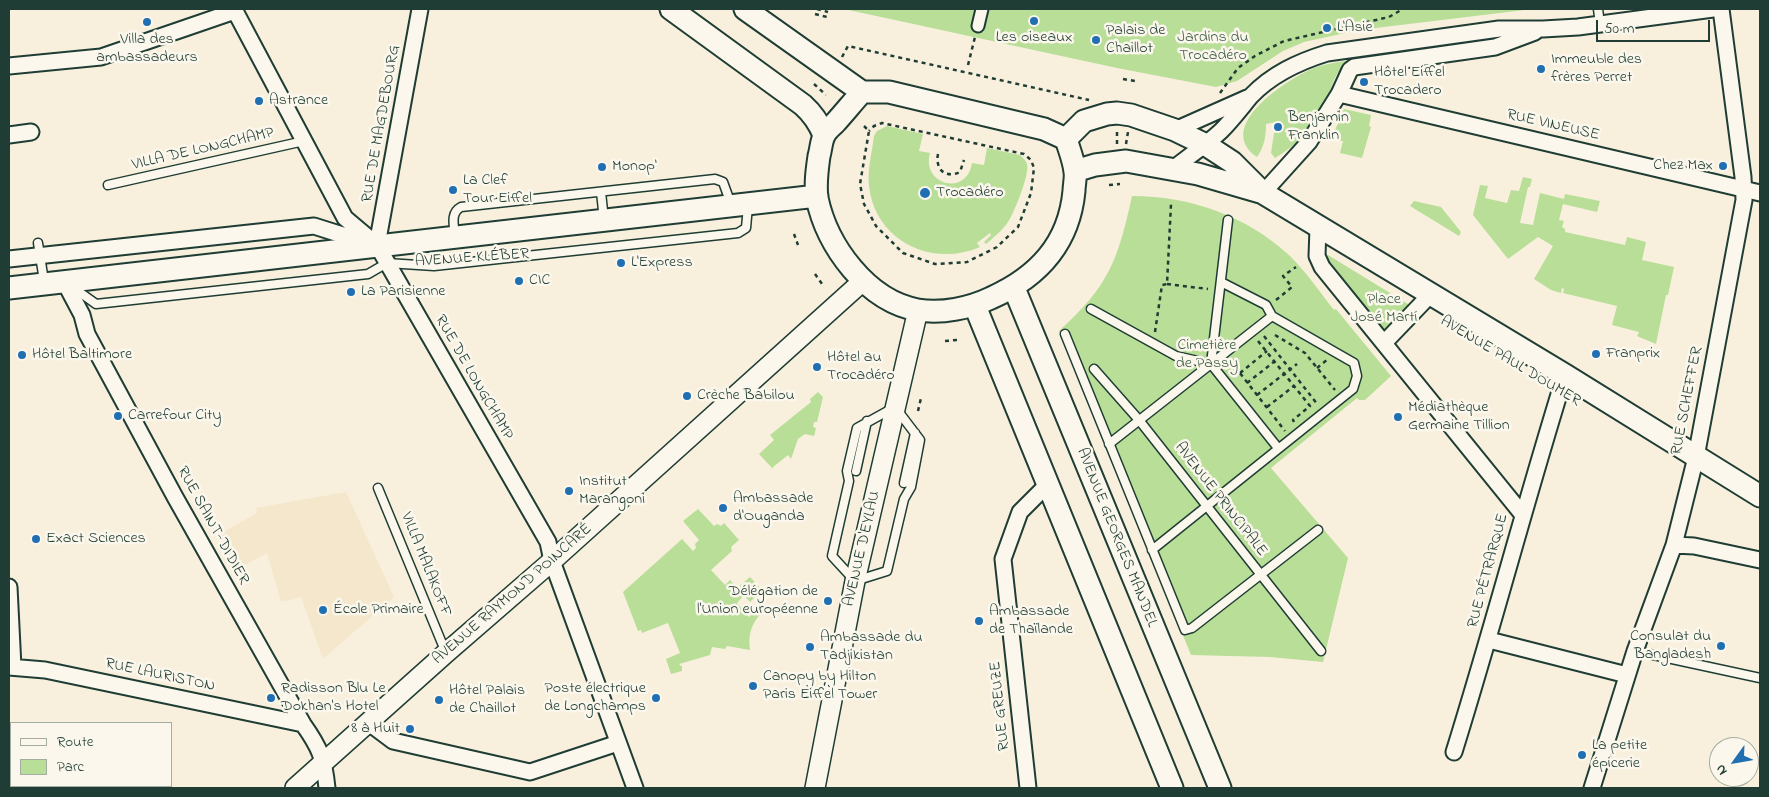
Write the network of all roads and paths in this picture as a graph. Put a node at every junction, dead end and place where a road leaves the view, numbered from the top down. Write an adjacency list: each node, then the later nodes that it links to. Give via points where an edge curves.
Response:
1 (420, 9): 66 (street, RUE DE MAGDEBOURG)
2 (671, 9): 39 (main road, via 811,111)
3 (745, 9): 20 (main road)
4 (817, 9): 11 (path)
5 (982, 9): 15 (street)
6 (1403, 9): 26 (path, via 1389,17 1284,41 1238,68)
7 (1598, 9): 14 (lane)
8 (1713, 9): 14 (street)
9 (1721, 9): 52 (street, RUE SCHEFFER)
10 (234, 10): 19 (street, via 101,57); 41 (street, RUE DE LONGCHAMP)
11 (828, 12)
12 (815, 14): 13 (path)
13 (827, 17)
14 (1600, 24): 16 (street)
15 (978, 26): 18 (path)
16 (1543, 29): 27 (street, via 1496,47 1354,67); 29 (street, via 1499,29 1327,53 1290,67)
17 (848, 46): 31 (path)
18 (968, 65)
19 (9, 66)
20 (828, 78): 24 (path); 25 (main road)
21 (1124, 79): 22 (path)
22 (1135, 82)
23 (814, 84): 24 (path)
24 (821, 90): 28 (path); 30 (path)
25 (862, 92): 39 (main road); 40 (main road, via 889,92 1044,129)
26 (1220, 94)
27 (1339, 94): 52 (street, RUE VINEUSE); 54 (street, via 1308,142)
28 (826, 95)
29 (1253, 95): 34 (street); 42 (street)
30 (819, 96)
31 (1097, 102)
32 (864, 126): 35 (path)
33 (1128, 127): 44 (path)
34 (1175, 130): 40 (main road, AVENUE PAUL DOUMER, via 1117,113 1084,121); 42 (main road, AVENUE PAUL DOUMER)
35 (869, 131): 35 (path, via 860,184 864,204 876,226 903,253 935,264 967,262 997,247 1018,227 1030,193 1034,168 1024,154 882,123)
36 (1117, 131): 43 (path)
37 (31, 132): 38 (street)
38 (9, 135)
39 (824, 135): 56 (main road, via 816,179)
40 (1066, 139): 48 (main road)
41 (304, 141): 50 (lane, VILLA DE LONGCHAMP); 66 (street, RUE DE LONGCHAMP, via 345,218)
42 (1206, 144): 47 (street); 54 (main road, AVENUE PAUL DOUMER, via 1232,162)
43 (1117, 148)
44 (1126, 148)
45 (938, 154): 46 (path, via 937,164 947,174 960,172)
46 (964, 160)
47 (1173, 169): 48 (main road, AVENUE PAUL DOUMER, via 1117,161); 54 (main road, AVENUE PAUL DOUMER)
48 (1075, 171): 76 (main road, via 1072,206 1061,238 1041,266)
49 (1120, 184): 51 (path)
50 (108, 185)
51 (1109, 185)
52 (1744, 189): 55 (street, RUE VINEUSE); 118 (street, RUE SCHEFFER)
53 (601, 192): 58 (lane, AVENUE KLÉBER, via 715,179 723,182); 59 (lane); 63 (lane, AVENUE KLÉBER, via 461,207 453,216)
54 (1263, 193): 61 (main road, AVENUE PAUL DOUMER)
55 (1760, 193)
56 (817, 196): 58 (main road, AVENUE KLÉBER); 70 (main road, via 824,221 836,244 846,261)
57 (1171, 204): 74 (path)
58 (740, 205): 59 (main road, AVENUE KLÉBER); 66 (lane, AVENUE KLÉBER, via 746,228 738,233 434,266)
59 (604, 220): 63 (main road, AVENUE KLÉBER)
60 (1228, 220): 72 (lane)
61 (1318, 228): 78 (main road, AVENUE PAUL DOUMER); 89 (street, via 1316,256 1322,267)
62 (794, 234): 64 (path)
63 (455, 237): 66 (main road, AVENUE KLÉBER)
64 (798, 245)
65 (39, 250): 66 (street, AVENUE KLÉBER, via 314,226); 67 (street, AVENUE KLÉBER); 71 (lane)
66 (382, 254): 71 (main road, AVENUE KLÉBER); 130 (street, RUE DE LONGCHAMP, via 548,542)
67 (9, 259)
68 (1296, 267): 80 (path, via 1283,276 1292,287)
69 (816, 274): 73 (path)
70 (864, 280): 82 (main road, via 892,301); 130 (street, AVENUE RAYMOND POINCARÉ)
71 (54, 282): 75 (main road, AVENUE KLÉBER); 142 (street, RUE SAINT-DIDIER, via 82,315 87,334 117,390)
72 (1221, 282): 77 (lane); 80 (lane)
73 (822, 284)
74 (1167, 284): 77 (path); 88 (path, via 1162,285)
75 (9, 288)
76 (1014, 288): 79 (main road); 152 (main road, AVENUE GEORGES MANDEL)
77 (1220, 290): 94 (lane)
78 (1430, 295): 89 (street); 101 (main road, AVENUE PAUL DOUMER)
79 (975, 306): 82 (main road); 121 (main road)
80 (1267, 307): 83 (lane)
81 (1091, 309): 88 (lane)
82 (918, 310): 107 (street, AVENUE D'EYLAU)
83 (1272, 316): 94 (lane); 106 (lane, via 1354,363 1357,376 1353,389)
84 (1065, 334): 116 (lane)
85 (1275, 335): 96 (path, via 1305,352)
86 (946, 340): 87 (path)
87 (957, 340)
88 (1153, 343): 94 (lane, via 1176,356)
89 (1384, 343): 125 (street)
90 (1267, 351): 92 (path); 98 (path, via 1257,340 1263,335); 99 (path)
91 (1234, 358): 99 (path)
92 (1275, 361): 100 (path); 102 (path)
93 (1326, 361): 96 (path)
94 (1212, 364): 111 (lane); 117 (lane)
95 (1296, 364): 98 (path)
96 (1317, 368): 106 (path)
97 (1094, 369): 111 (lane, AVENUE PRINCIPALE)
98 (1290, 369): 100 (path); 110 (path)
99 (1240, 373): 102 (path)
100 (1284, 373): 103 (path); 104 (path)
101 (1565, 375): 118 (main road, AVENUE PAUL DOUMER); 125 (street, RUE PÉTRARQUE)
102 (1248, 383): 104 (path)
103 (1294, 386): 108 (path); 113 (path, via 1310,406 1293,420)
104 (1257, 395): 108 (path)
105 (921, 398): 109 (path)
106 (1342, 398): 110 (lane)
107 (896, 407): 112 (lane); 114 (lane); 132 (street, AVENUE D'EYLAU)
108 (1267, 407): 115 (path)
109 (918, 411)
110 (1324, 412): 113 (lane)
111 (1139, 420): 116 (lane); 124 (lane, AVENUE PRINCIPALE)
112 (867, 422): 119 (lane); 132 (lane, via 857,428 832,556)
113 (1301, 430): 115 (lane)
114 (915, 433): 120 (lane); 132 (lane, via 920,440 913,478 904,499 888,571)
115 (1290, 438): 117 (lane)
116 (1109, 444): 128 (lane)
117 (1278, 448): 124 (lane)
118 (1696, 457): 123 (main road, AVENUE PAUL DOUMER); 127 (street, RUE SCHEFFER)
119 (856, 471)
120 (904, 483)
121 (1047, 485): 150 (street, RUE GREUZE, via 1020,512 1003,559); 151 (main road)
122 (378, 488): 137 (lane, VILLA MALAKOFF)
123 (1760, 496)
124 (1207, 507): 128 (lane); 131 (lane, AVENUE PRINCIPALE)
125 (1523, 515): 134 (street, RUE PÉTRARQUE)
126 (1318, 530): 131 (lane)
127 (1674, 545): 129 (street); 135 (street, RUE SCHEFFER)
128 (1152, 550): 131 (lane, via 1185,630 1192,628)
129 (1760, 560)
130 (552, 561): 137 (street, AVENUE RAYMOND POINCARÉ); 143 (street, RUE DE LONGCHAMP)
131 (1260, 574): 136 (lane, AVENUE PRINCIPALE)
132 (855, 581): 149 (street, AVENUE D'EYLAU)
133 (9, 587): 138 (street)
134 (1489, 640): 139 (street, RUE PÉTRARQUE); 144 (street)
135 (1635, 650): 139 (street, RUE SCHEFFER); 140 (lane)
136 (1321, 651)
137 (446, 653): 141 (street, AVENUE RAYMOND POINCARÉ)
138 (11, 667): 142 (street, RUE LAURISTON, via 45,670)
139 (1627, 675): 153 (street, RUE SCHEFFER)
140 (1760, 678)
141 (369, 723): 143 (street, via 394,741 530,772); 145 (street, AVENUE RAYMOND POINCARÉ)
142 (303, 724): 145 (street, RUE SAINT-DIDIER, via 315,741)
143 (618, 744): 148 (street, RUE DE LONGCHAMP)
144 (1454, 752)
145 (324, 763): 146 (street, AVENUE RAYMOND POINCARÉ); 147 (street, RUE SAINT-DIDIER)
146 (295, 788)
147 (327, 788)
148 (636, 788)
149 (815, 788)
150 (1028, 788)
151 (1172, 788)
152 (1220, 788)
153 (1592, 788)

